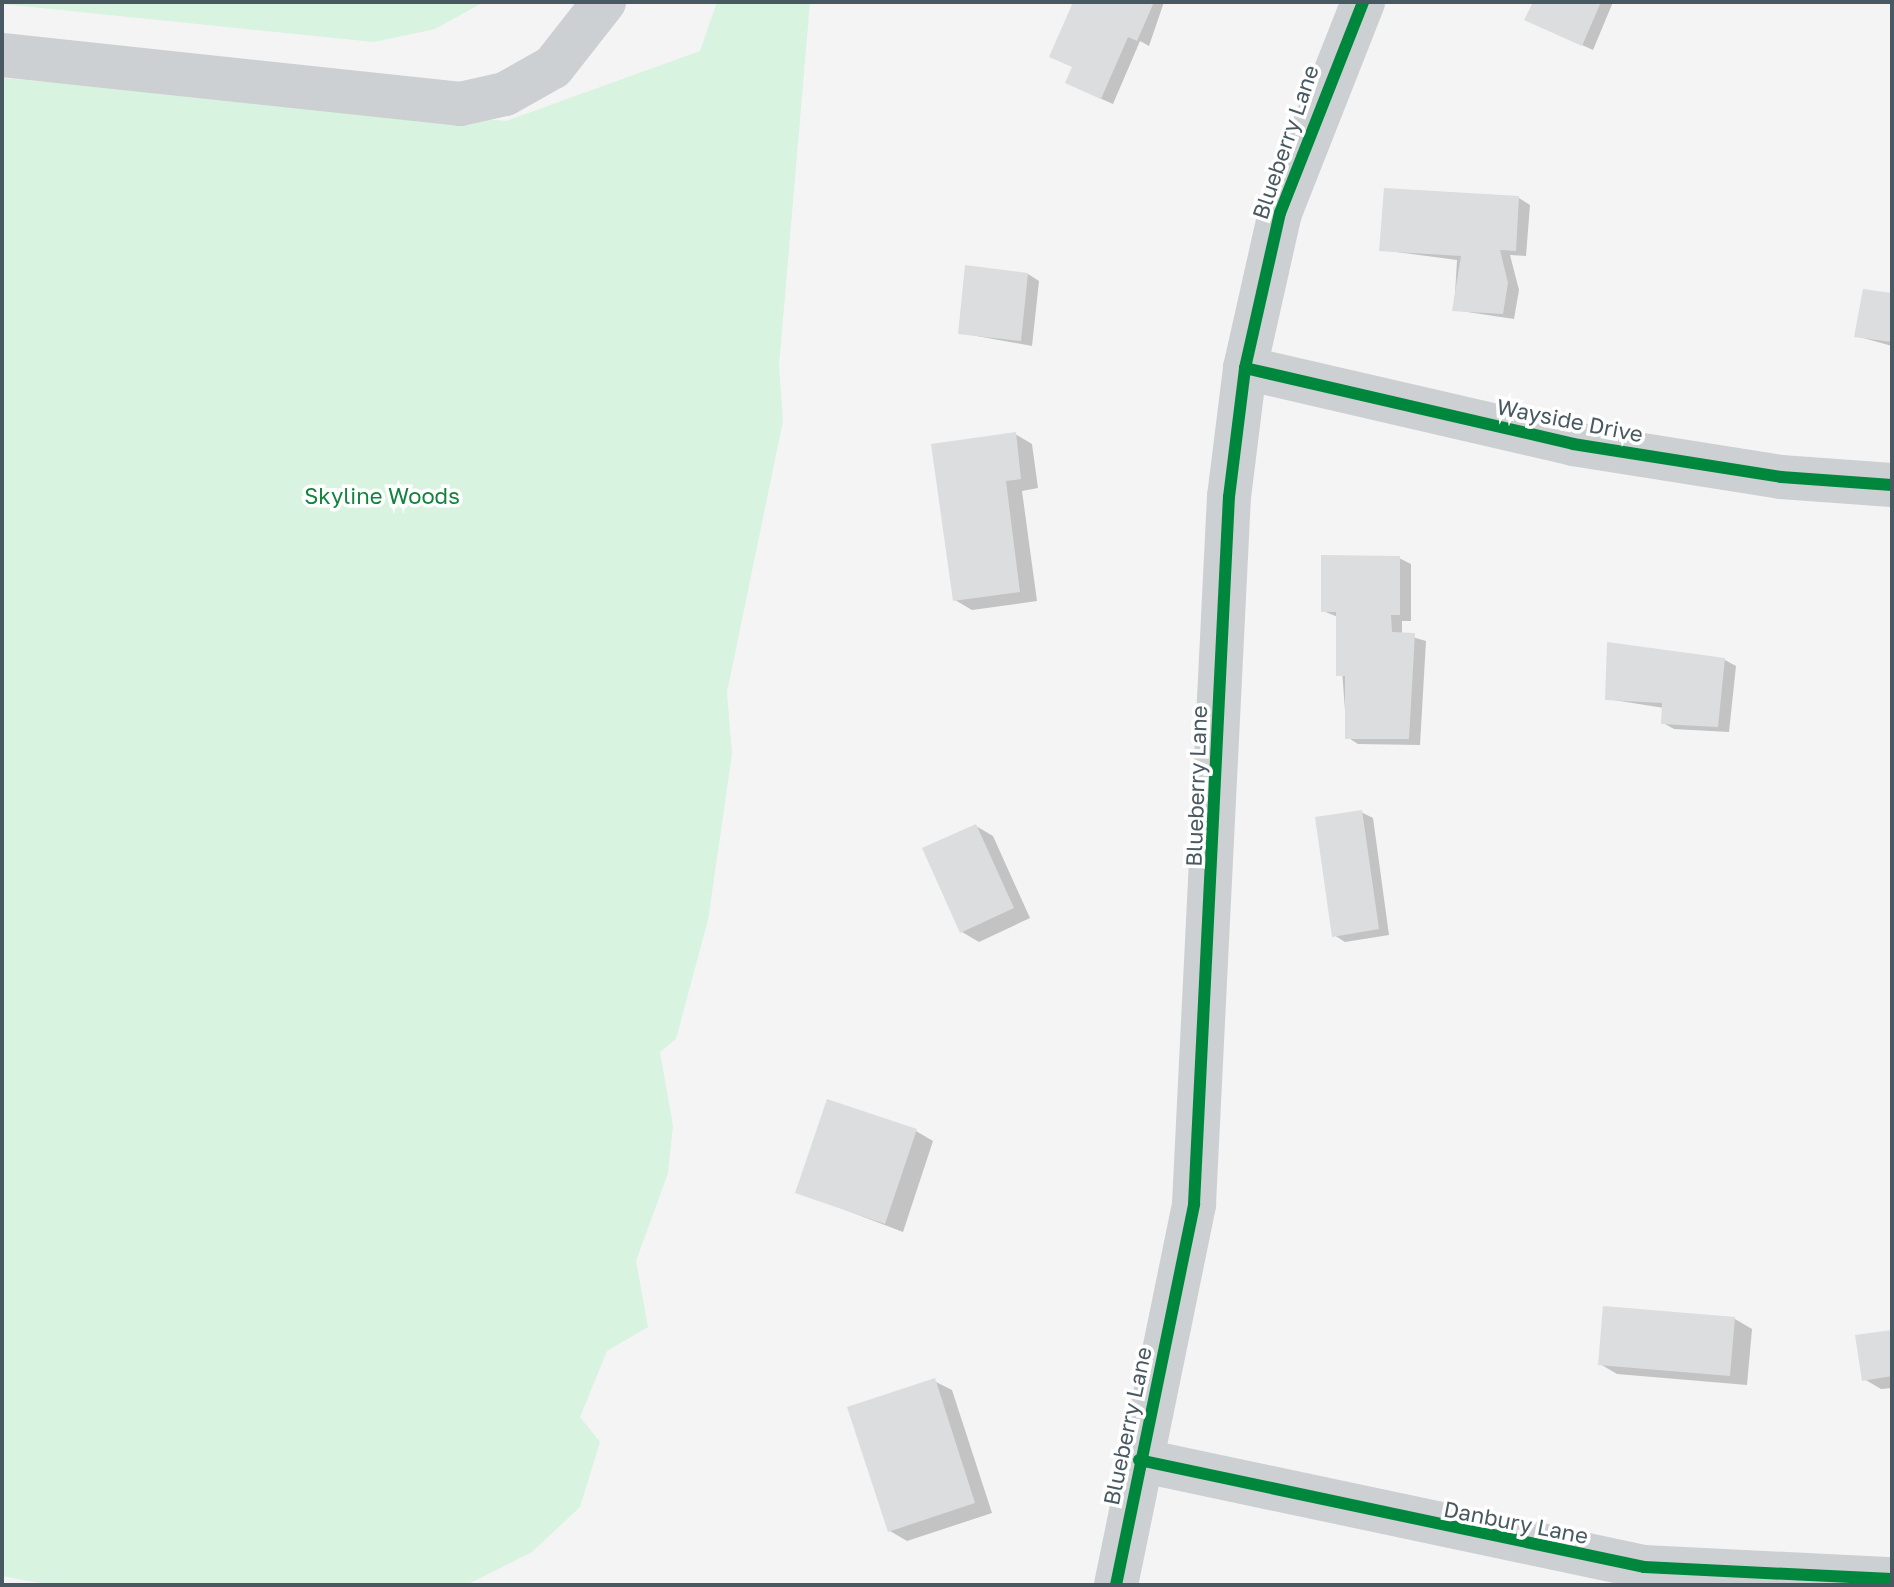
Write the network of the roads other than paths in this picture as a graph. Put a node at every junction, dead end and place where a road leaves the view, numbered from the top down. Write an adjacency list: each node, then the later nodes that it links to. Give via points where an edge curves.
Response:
1 (604, 2): 3 (street, via 553,67 505,94 460,104)
2 (1363, 2): 4 (street, Blueberry Lane, via 1280,213)
3 (2, 55)
4 (1245, 368): 5 (street, Wayside Drive, via 1573,444 1781,477); 6 (street, Blueberry Lane, via 1229,497 1194,1204)
5 (1892, 485)
6 (1139, 1460): 7 (street, Danbury Lane, via 1644,1567); 8 (street, Blueberry Lane)
7 (1892, 1579)
8 (1116, 1585)

